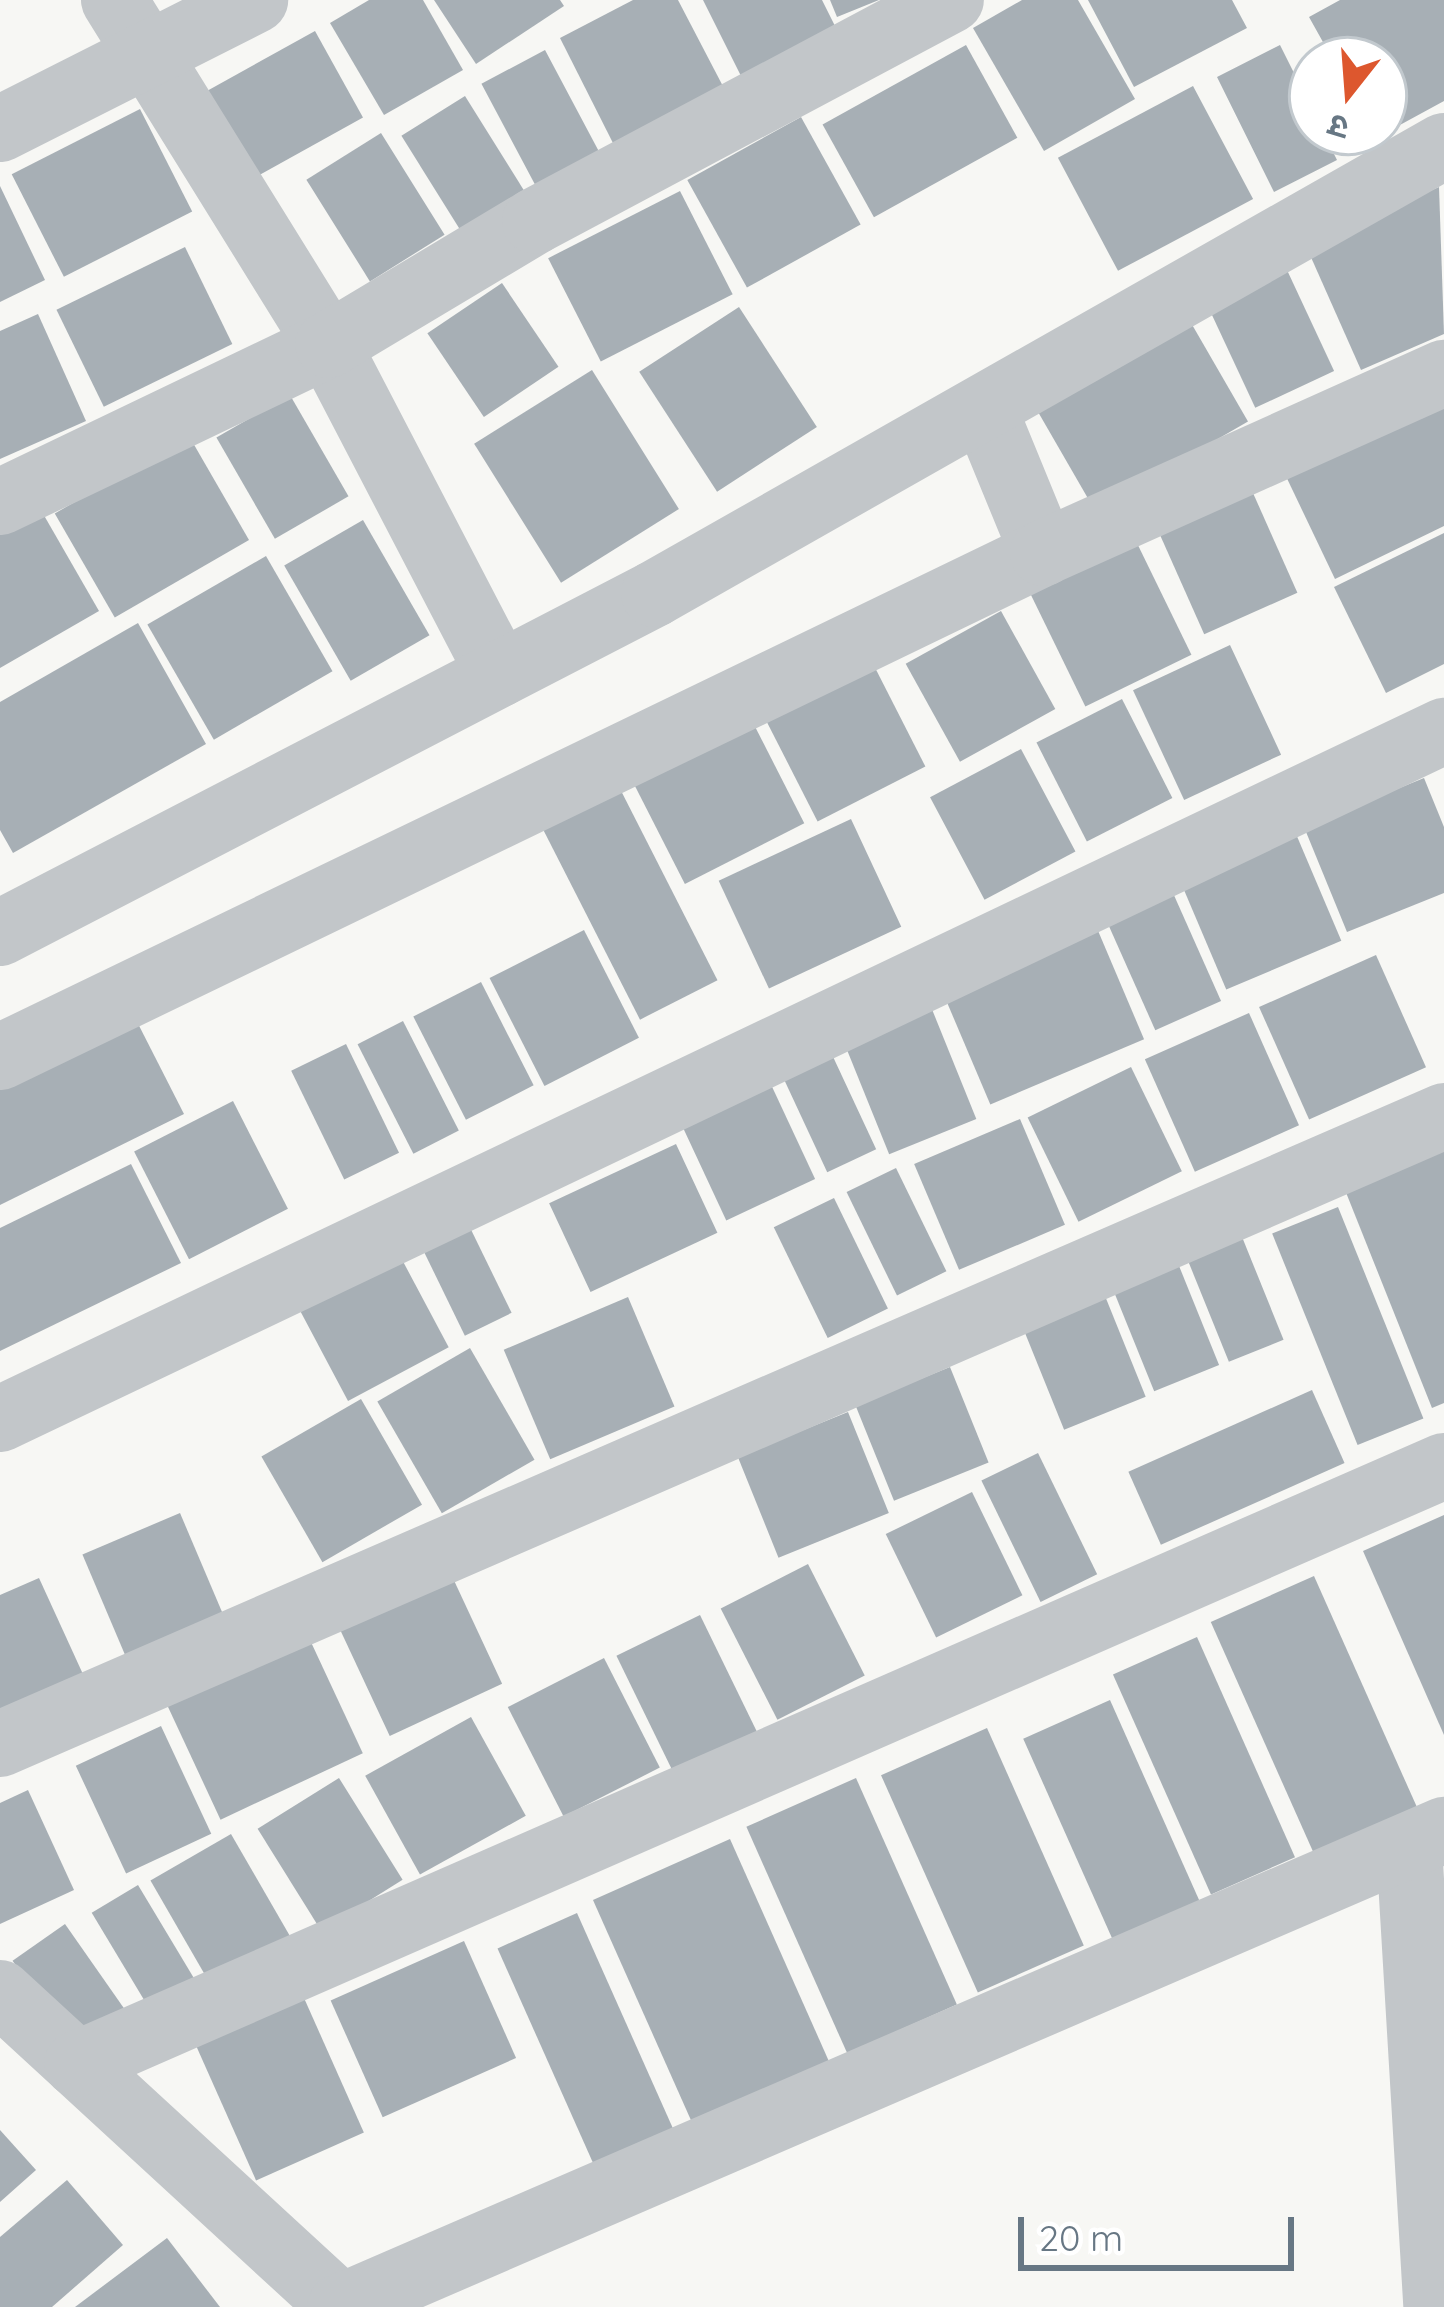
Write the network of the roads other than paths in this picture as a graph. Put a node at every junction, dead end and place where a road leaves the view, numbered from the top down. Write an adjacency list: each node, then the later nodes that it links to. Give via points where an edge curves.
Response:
1 (114, 0): 4 (street)
2 (255, 0): 4 (street)
3 (951, 0): 7 (street, via 535,220)
4 (150, 55): 5 (street); 7 (street)
5 (0, 129)
6 (1444, 146): 9 (street)
7 (328, 345): 10 (street); 12 (street)
8 (1444, 374): 11 (street)
9 (984, 410): 11 (street); 12 (street)
10 (0, 502)
11 (1043, 553): 15 (street)
12 (499, 674): 14 (street)
13 (1444, 731): 17 (street)
14 (0, 933)
15 (0, 1057)
16 (1444, 1116): 19 (street)
17 (0, 1419)
18 (1444, 1466): 22 (street)
19 (0, 1744)
20 (1426, 1838): 23 (street); 24 (street)
21 (0, 1993): 22 (street)
22 (76, 2064): 23 (street)
23 (340, 2307)
24 (1436, 2307)

